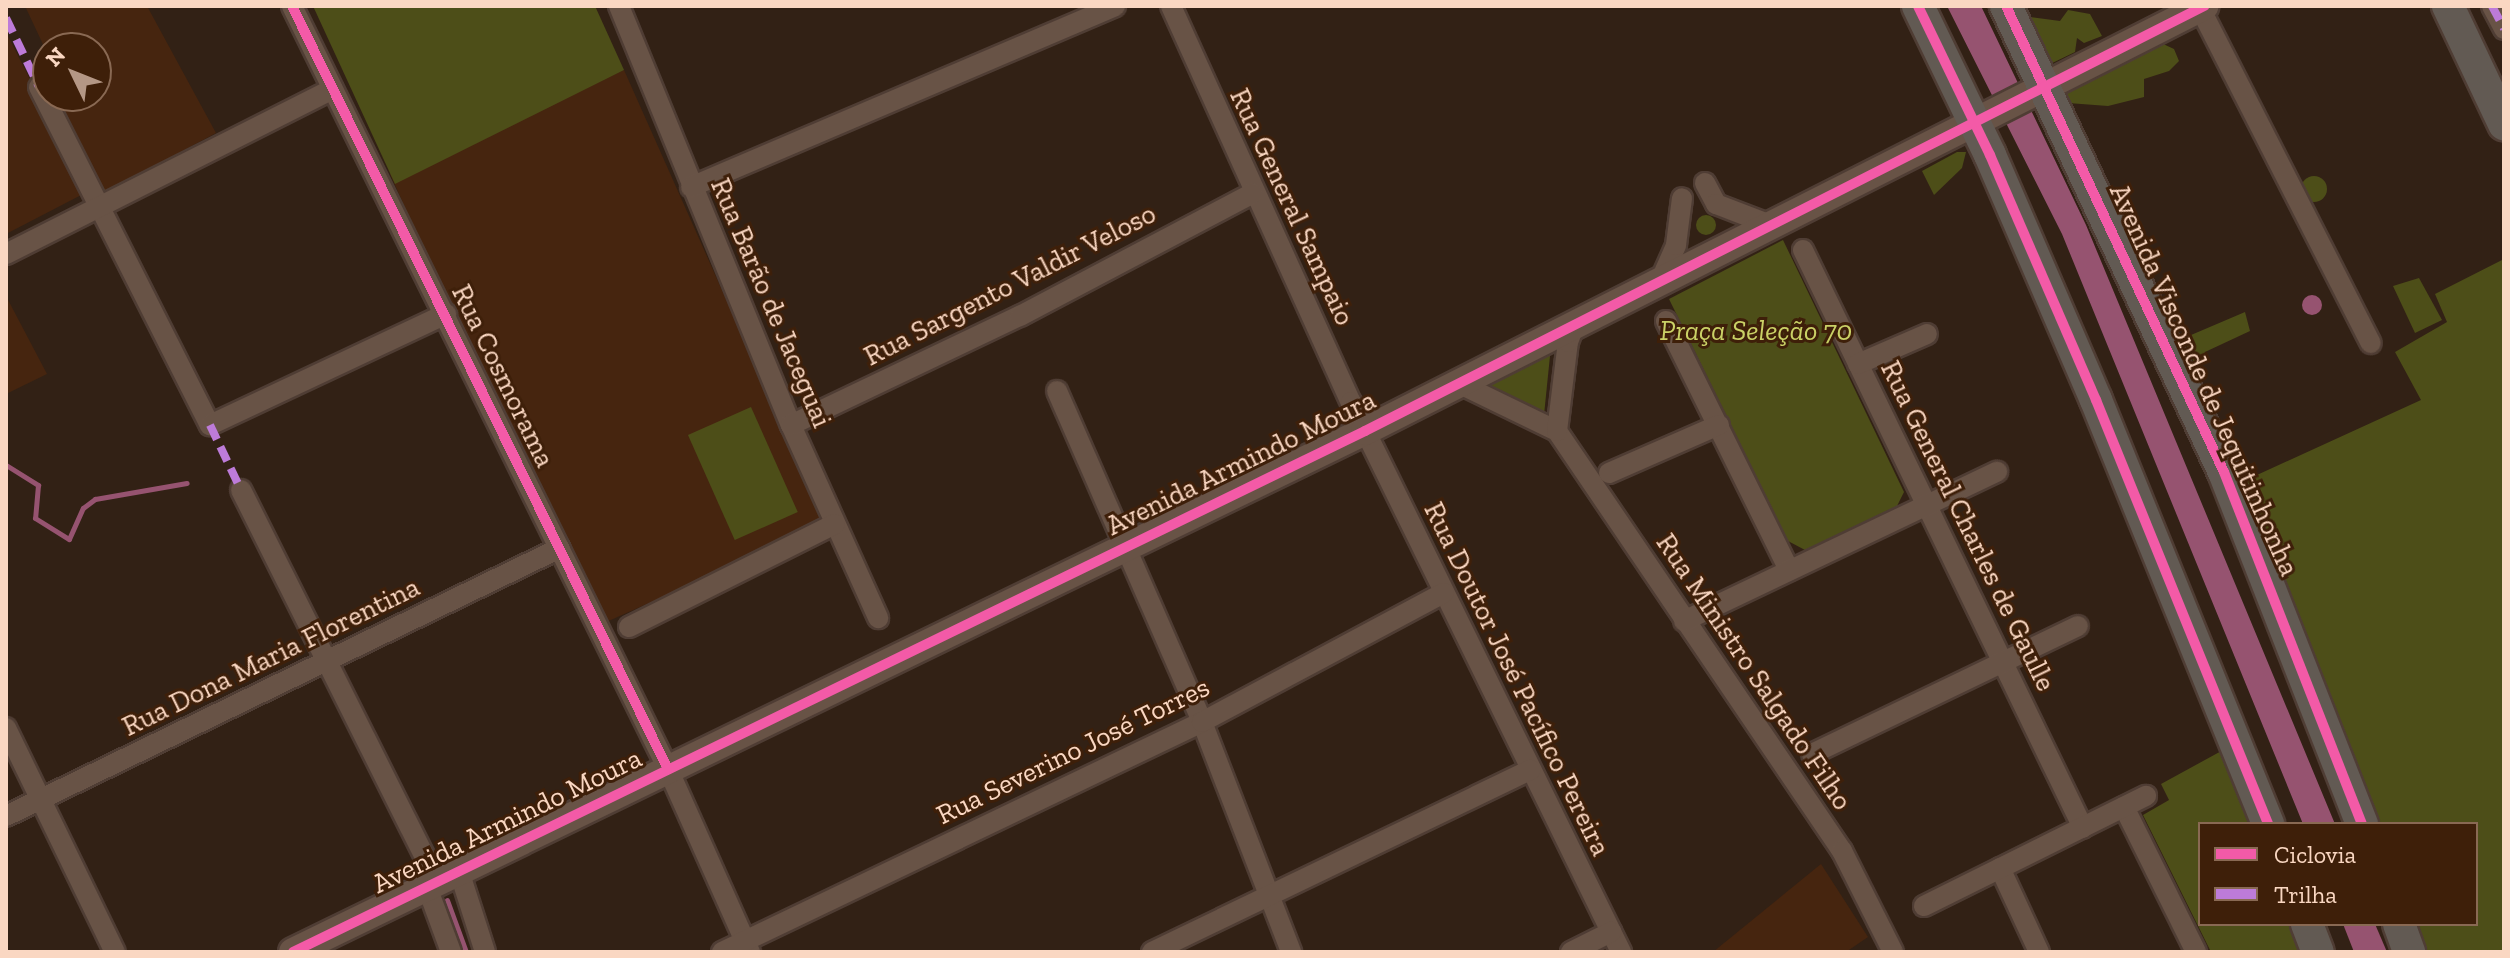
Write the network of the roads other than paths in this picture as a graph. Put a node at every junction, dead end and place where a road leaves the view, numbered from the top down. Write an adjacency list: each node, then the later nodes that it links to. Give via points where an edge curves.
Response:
1 (292, 6): 11 (street, Rua Cosmorama)
2 (619, 6): 17 (street, Rua Barão de Jaceguai)
3 (1115, 6): 17 (street)
4 (1171, 6): 18 (street, Rua General Sampaio)
5 (1918, 6): 14 (main road)
6 (2006, 6): 12 (main road, Avenida Visconde de Jequitinhonha)
7 (2448, 6): 15 (main road)
8 (2492, 6): 10 (street)
9 (2202, 7): 12 (main road, Avenida Armindo Moura); 29 (street)
10 (2504, 29)
11 (333, 89): 20 (street); 25 (street, Rua Cosmorama)
12 (2037, 91): 14 (main road, Avenida Armindo Moura); 62 (main road, Avenida Visconde de Jequitinhonha, via 2224,472)
13 (51, 112): 20 (street)
14 (1986, 117): 21 (main road, Avenida Armindo Moura); 61 (main road)
15 (2504, 124)
16 (1705, 183): 19 (street)
17 (691, 187): 33 (street, Rua Barão de Jaceguai)
18 (1253, 193): 33 (street, Rua Sargento Valdir Veloso, via 1020,316); 35 (street, Rua General Sampaio)
19 (1716, 204): 21 (street); 24 (street, via 1682,207)
20 (100, 210): 23 (street); 25 (street, via 210,425)
21 (1768, 224): 24 (main road, Avenida Armindo Moura)
22 (1803, 250): 30 (street, Rua General Charles de Gaulle)
23 (6, 254)
24 (1662, 277): 26 (main road, Avenida Armindo Moura)
25 (446, 314): 43 (street, Rua Cosmorama)
26 (1576, 321): 31 (main road, Avenida Armindo Moura); 36 (street, via 1568,342)
27 (1666, 321): 34 (street)
28 (1927, 334): 30 (street)
29 (2371, 343)
30 (1858, 364): 40 (street, Rua General Charles de Gaulle)
31 (1458, 383): 35 (main road, Avenida Armindo Moura); 36 (street)
32 (1057, 391): 42 (street)
33 (791, 425): 41 (street, Rua Barão de Jaceguai)
34 (1719, 425): 38 (street); 44 (street)
35 (1365, 431): 42 (main road, Avenida Armindo Moura); 45 (street, Rua Doutor José Pacífico Pereira)
36 (1557, 431): 47 (street, Rua Ministro Salgado Filho)
37 (1997, 472): 40 (street)
38 (1609, 473)
39 (241, 490): 51 (street)
40 (1926, 505): 44 (street); 50 (street, Rua General Charles de Gaulle)
41 (835, 524): 46 (street, Rua Barão de Jaceguai); 49 (street)
42 (1127, 544): 52 (street); 55 (main road, Avenida Armindo Moura)
43 (560, 548): 51 (street, Rua Dona Maria Florentina); 55 (street, Rua Cosmorama)
44 (1789, 570): 47 (street)
45 (1444, 593): 52 (street, Rua Severino José Torres); 56 (street, Rua Doutor José Pacífico Pereira)
46 (878, 618)
47 (1684, 621): 81 (street, Rua Ministro Salgado Filho, via 1842,851)
48 (2078, 626): 50 (street)
49 (629, 627)
50 (2002, 660): 54 (street); 63 (street, Rua General Charles de Gaulle)
51 (329, 661): 58 (street, Rua Dona Maria Florentina); 65 (street)
52 (1202, 722): 66 (street); 71 (street, Rua Severino José Torres)
53 (6, 728): 58 (street)
54 (1812, 754)
55 (668, 769): 65 (main road, Avenida Armindo Moura); 71 (street, Rua Cosmorama)
56 (1530, 770): 66 (street); 70 (street, Rua Doutor José Pacífico Pereira)
57 (2146, 796): 59 (street)
58 (41, 799): 60 (street, Rua Dona Maria Florentina); 72 (street)
59 (2124, 807): 63 (street); 83 (street)
60 (6, 816)
61 (2267, 822)
62 (2361, 822)
63 (2083, 828): 64 (street)
64 (2000, 868): 67 (street); 82 (street)
65 (441, 880): 73 (main road, Avenida Armindo Moura); 74 (street); 75 (street)
66 (1271, 893): 77 (street); 78 (street)
67 (1924, 906)
68 (2308, 926): 84 (main road)
69 (2400, 926): 85 (main road)
70 (1611, 932): 79 (street); 80 (street, Rua Doutor José Pacífico Pereira)
71 (748, 946): 76 (street, Rua Severino José Torres)
72 (115, 952)
73 (293, 952)
74 (451, 952)
75 (485, 952)
76 (722, 952)
77 (1152, 952)
78 (1291, 952)
79 (1571, 952)
80 (1621, 952)
81 (1893, 952)
82 (2039, 952)
83 (2196, 952)
84 (2318, 952)
85 (2409, 952)

